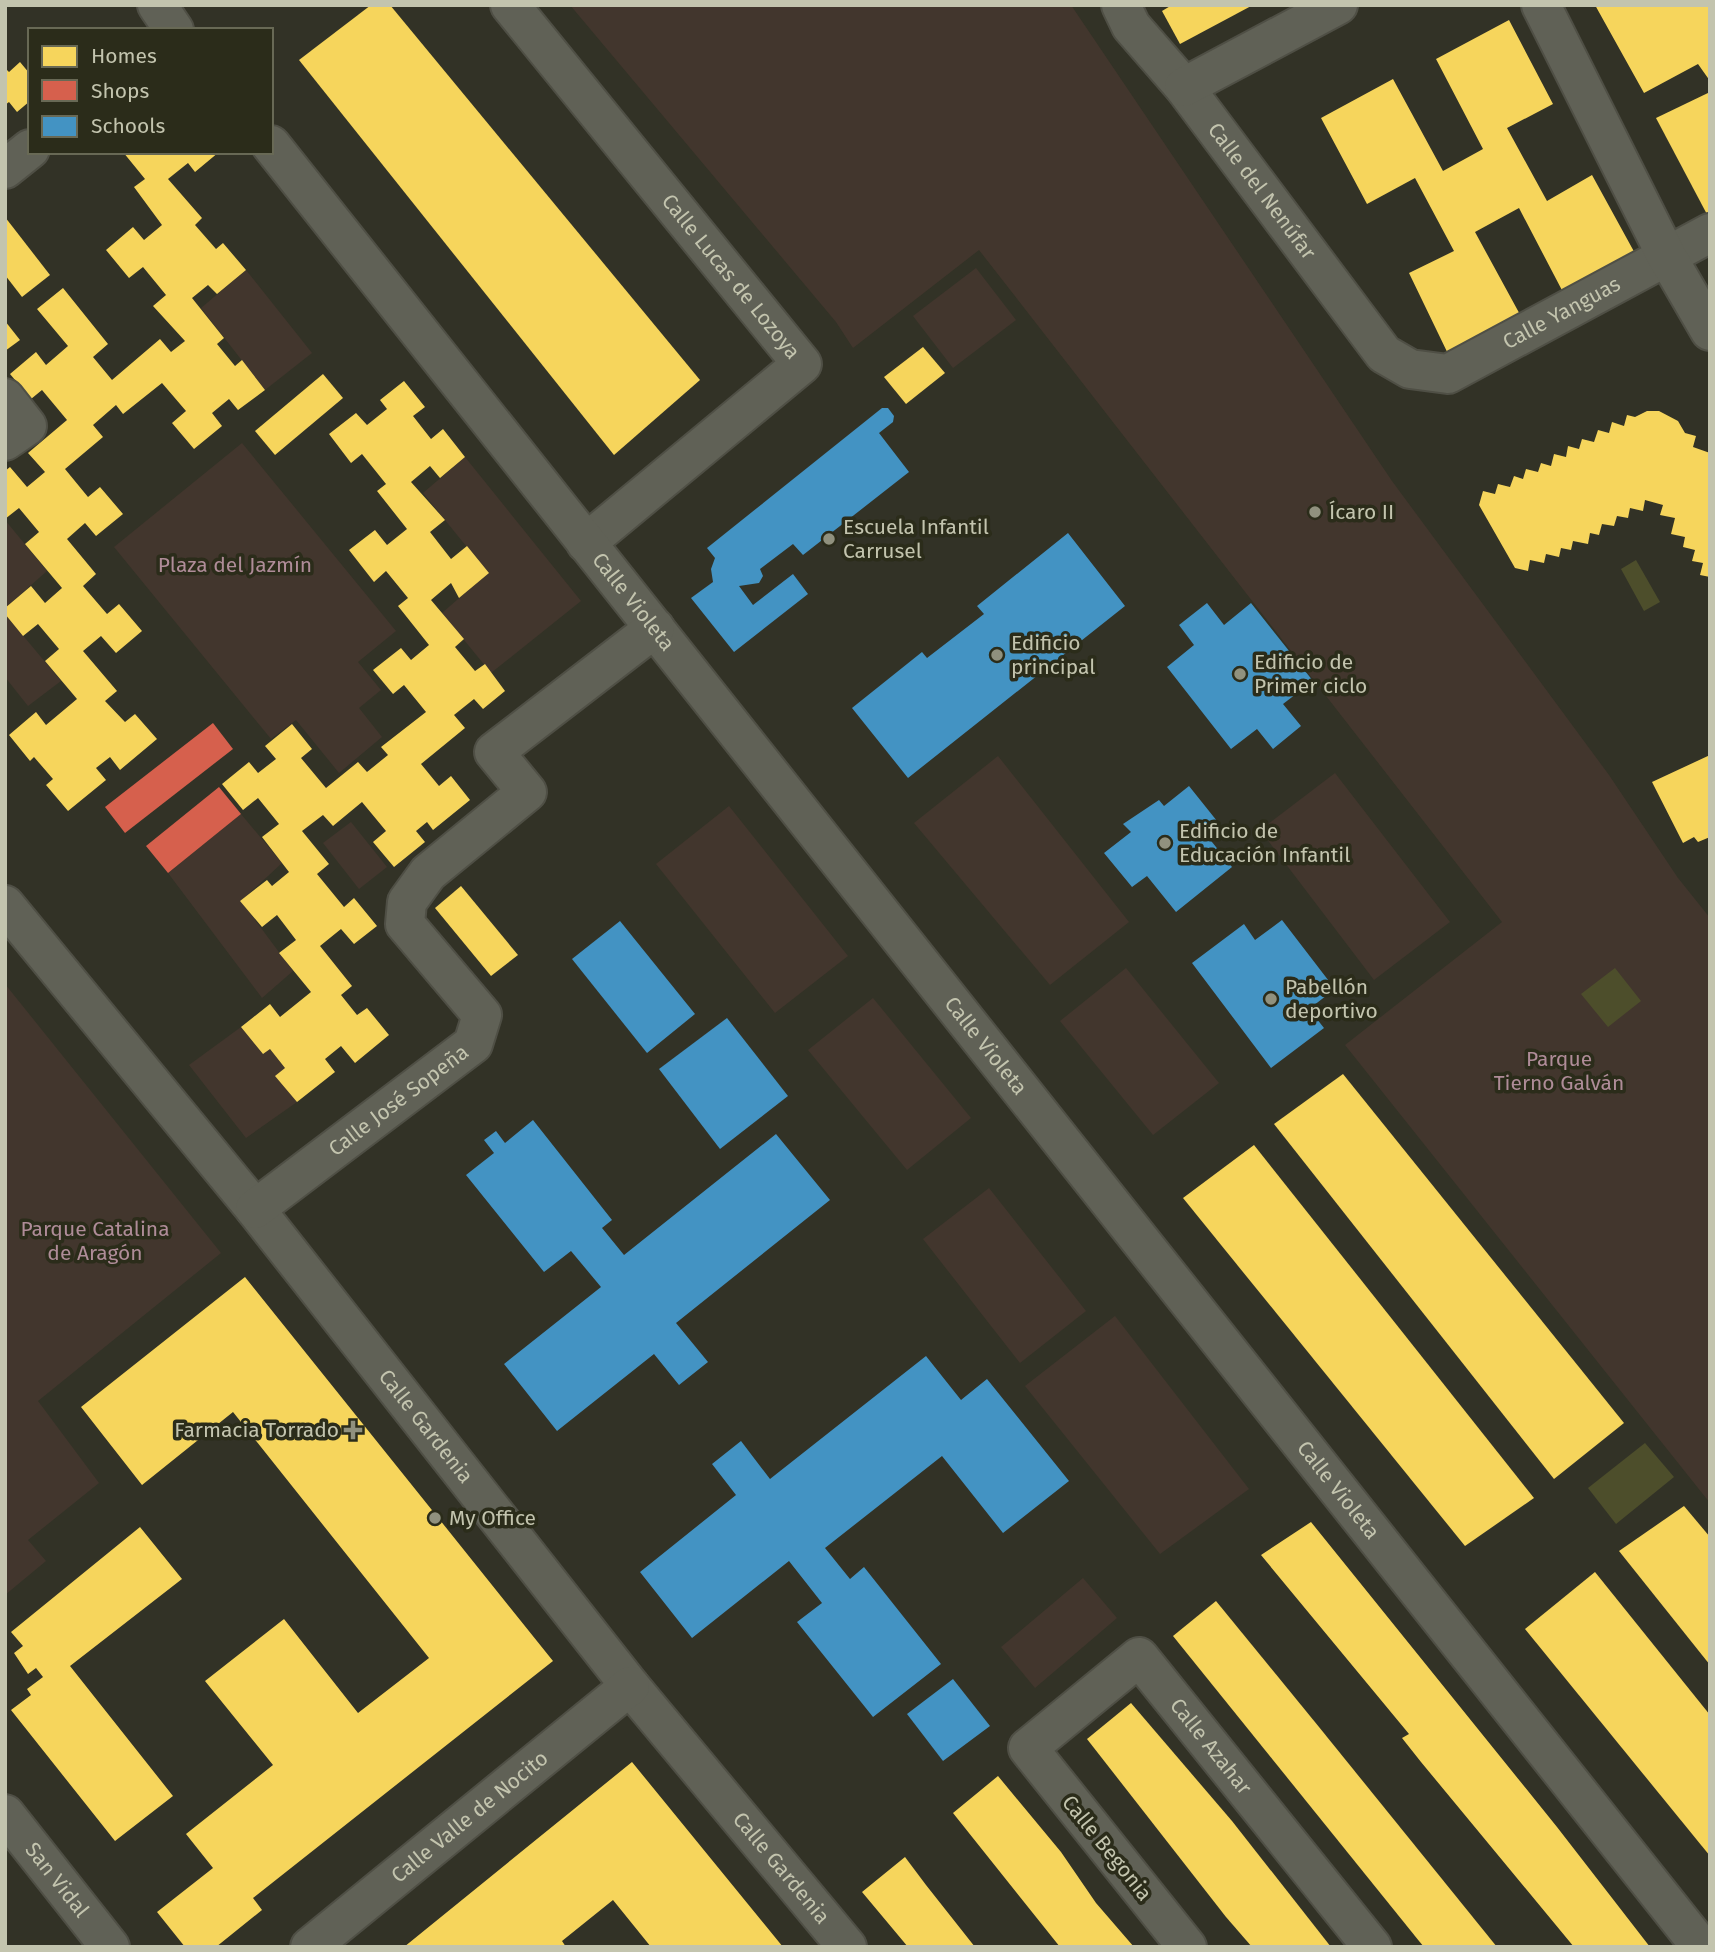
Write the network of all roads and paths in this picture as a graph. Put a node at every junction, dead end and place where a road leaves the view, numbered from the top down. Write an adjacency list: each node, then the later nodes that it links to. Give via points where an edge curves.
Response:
1 (157, 5): 6 (street)
2 (510, 5): 17 (street, Calle Lucas de Lozoya, via 802,364)
3 (1121, 5): 7 (street, Calle del Nenúfar, via 1131,26)
4 (1338, 5): 7 (street)
5 (1541, 5): 12 (street)
6 (173, 28)
7 (1184, 87): 14 (street, Calle del Nenúfar, via 1384,354)
8 (273, 148): 17 (street, Calle Violeta)
9 (28, 151): 10 (street)
10 (5, 169)
11 (1710, 233): 12 (street, Calle Yanguas)
12 (1667, 255): 13 (street); 14 (street, Calle Yanguas, via 1448,374)
13 (1710, 331)
14 (1410, 369)
15 (5, 398): 16 (street, via 27,426)
16 (5, 442)
17 (586, 543): 18 (street, Calle Violeta)
18 (655, 628): 20 (street, Calle José Sopeña, via 494,751 527,792 428,873 407,902 405,924 482,1015 473,1044); 29 (street, Calle Violeta)
19 (5, 905): 20 (street, Calle Gardenia)
20 (255, 1209): 21 (street, Calle Gardenia)
21 (629, 1686): 25 (street, Calle Valle de Nocito); 26 (street, Calle Gardenia)
22 (1028, 1748): 27 (street, Calle Begonia); 28 (street, Calle Azahar, via 1139,1657)
23 (5, 1814): 24 (street, San Vidal)
24 (110, 1947)
25 (310, 1947)
26 (846, 1947)
27 (1186, 1947)
28 (1372, 1947)
29 (1701, 1947)

